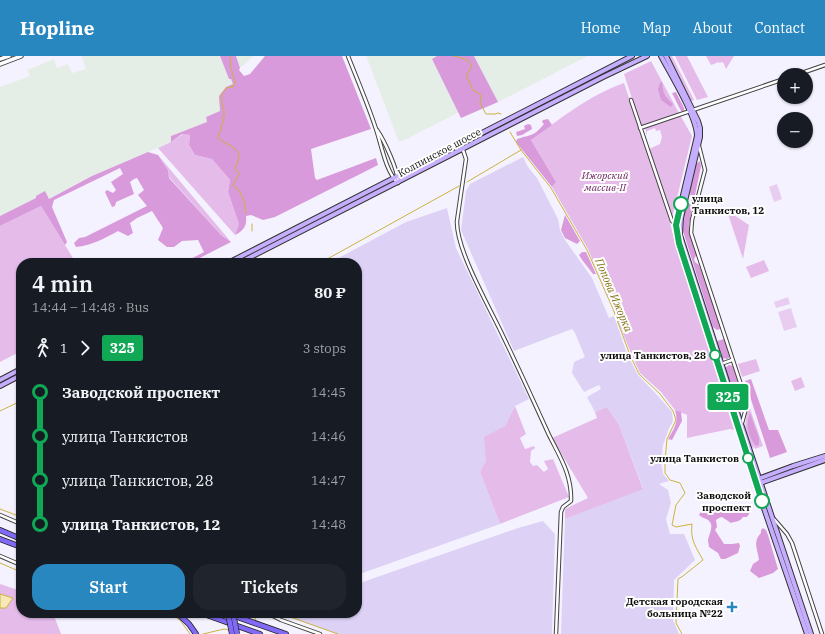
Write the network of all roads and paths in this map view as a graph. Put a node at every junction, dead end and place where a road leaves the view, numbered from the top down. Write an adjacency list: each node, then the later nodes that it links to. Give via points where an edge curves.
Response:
1 (9, 56): 8 (street)
2 (21, 56): 9 (street)
3 (348, 56): 15 (street)
4 (632, 56): 19 (main road, Колпинское шоссе)
5 (647, 56): 18 (main road, Колпинское шоссе)
6 (661, 56): 14 (main road)
7 (666, 56): 14 (main road)
8 (0, 59)
9 (0, 64)
10 (825, 65): 11 (street)
11 (813, 69)
12 (777, 81): 14 (street)
13 (632, 100): 16 (street)
14 (691, 110): 16 (street); 17 (main road, via 700,128); 22 (main road, via 697,136)
15 (376, 128): 19 (street, via 382,136); 20 (street)
16 (640, 128): 22 (street, via 672,221)
17 (699, 143): 25 (street, via 705,170 690,226 691,233); 26 (main road, via 680,232)
18 (463, 150): 21 (main road, Колпинское шоссе); 59 (street, via 466,159 457,221 460,239 472,272 568,475 571,501 561,512)
19 (398, 176): 20 (main road, Колпинское шоссе); 21 (street)
20 (393, 179): 21 (street); 23 (main road, Колпинское шоссе)
21 (398, 183): 24 (main road, Колпинское шоссе)
22 (676, 225): 26 (main road, via 679,243 710,344)
23 (238, 258)
24 (249, 258)
25 (732, 360): 26 (street); 31 (street, via 745,396)
26 (720, 364): 31 (main road); 35 (main road)
27 (16, 372): 29 (main road)
28 (16, 378): 30 (main road)
29 (0, 380)
30 (0, 386)
31 (742, 424): 34 (main road)
32 (825, 456): 34 (main road)
33 (825, 460): 36 (main road)
34 (759, 477): 35 (main road); 36 (main road)
35 (756, 482): 36 (main road); 46 (main road)
36 (761, 483): 38 (main road)
37 (0, 516): 39 (street)
38 (772, 518): 46 (main road); 62 (street, via 792,543)
39 (16, 522)
40 (0, 530): 41 (main road)
41 (16, 537)
42 (0, 539): 43 (main road)
43 (16, 545)
44 (0, 556): 45 (street)
45 (16, 563)
46 (802, 612): 60 (main road); 61 (main road)
47 (182, 618): 53 (main road)
48 (215, 618): 56 (main road)
49 (228, 618): 54 (main road, bridge)
50 (234, 618): 55 (main road, bridge)
51 (241, 618): 57 (main road)
52 (277, 618): 58 (street)
53 (196, 634)
54 (232, 634)
55 (237, 634)
56 (260, 634)
57 (286, 634)
58 (320, 634)
59 (556, 634)
60 (807, 634)
61 (811, 634)
62 (822, 634)

